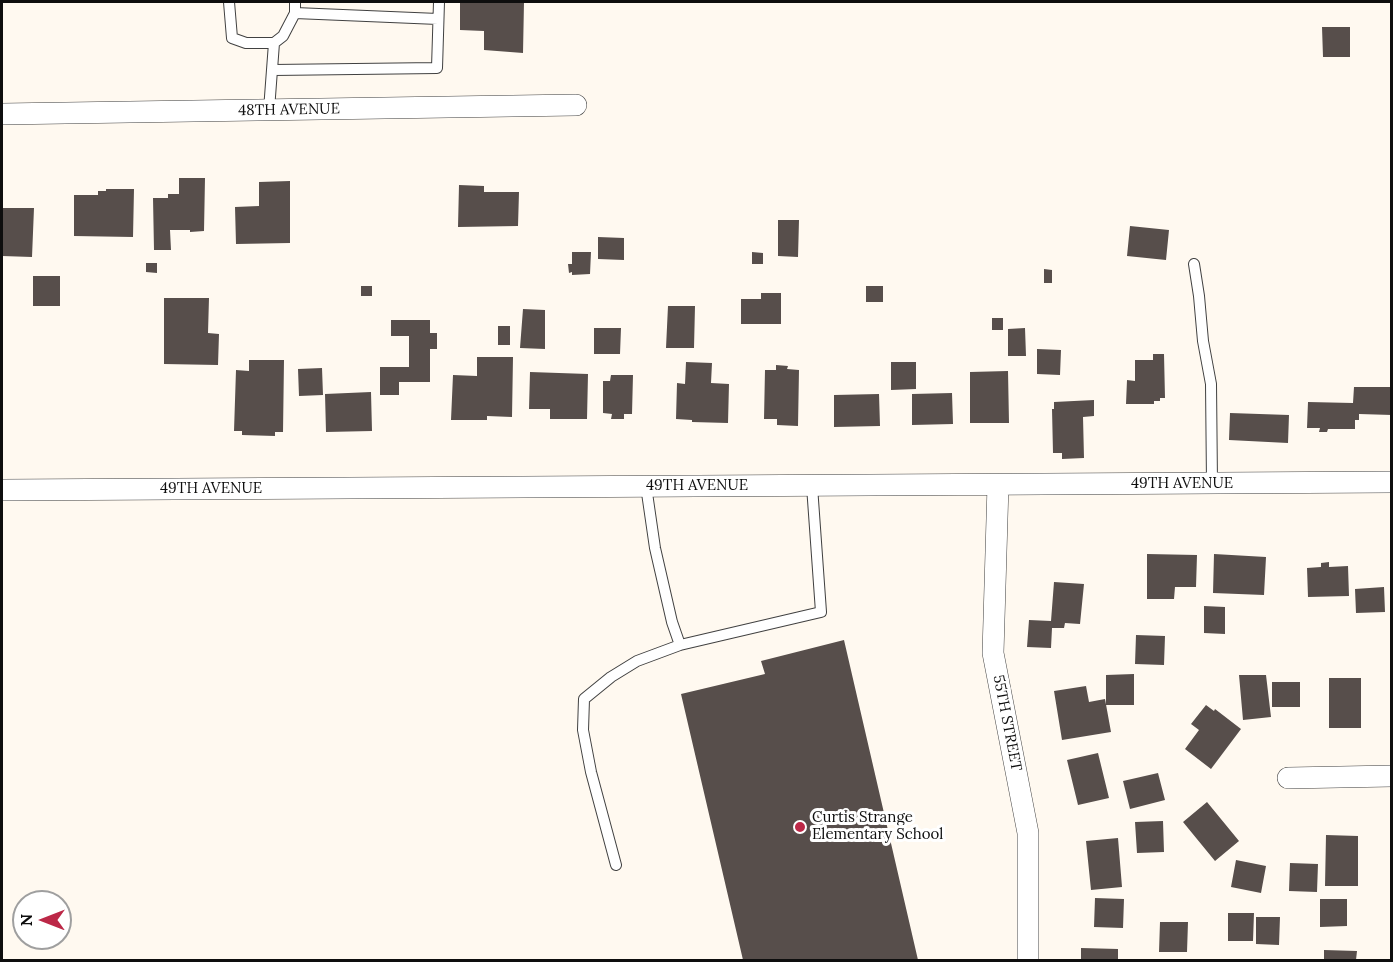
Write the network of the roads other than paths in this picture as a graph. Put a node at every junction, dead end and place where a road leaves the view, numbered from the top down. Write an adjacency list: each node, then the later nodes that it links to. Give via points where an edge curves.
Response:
1 (229, 2): 5 (lane, via 232,38 246,43)
2 (439, 2): 4 (lane)
3 (295, 7): 4 (lane); 5 (lane, via 283,36)
4 (438, 19): 6 (lane, via 437,68)
5 (274, 43): 6 (lane)
6 (273, 70): 8 (lane)
7 (576, 105): 8 (street, 48TH AVENUE)
8 (269, 110): 9 (street, 48TH AVENUE)
9 (2, 114)
10 (1194, 264): 11 (lane, via 1211,384)
11 (1212, 483): 12 (street, 49TH AVENUE); 13 (street, 49TH AVENUE)
12 (1392, 483)
13 (998, 485): 15 (street, 49TH AVENUE); 21 (street, 55TH STREET, via 993,653 1028,833)
14 (646, 486): 15 (street, 49TH AVENUE); 16 (street, 49TH AVENUE); 17 (lane, via 655,548)
15 (812, 486): 17 (lane, via 821,612)
16 (2, 490)
17 (680, 645): 20 (lane, via 637,662 584,699 583,730 591,772)
18 (1392, 776): 19 (street)
19 (1288, 778)
20 (616, 865)
21 (1028, 960)

